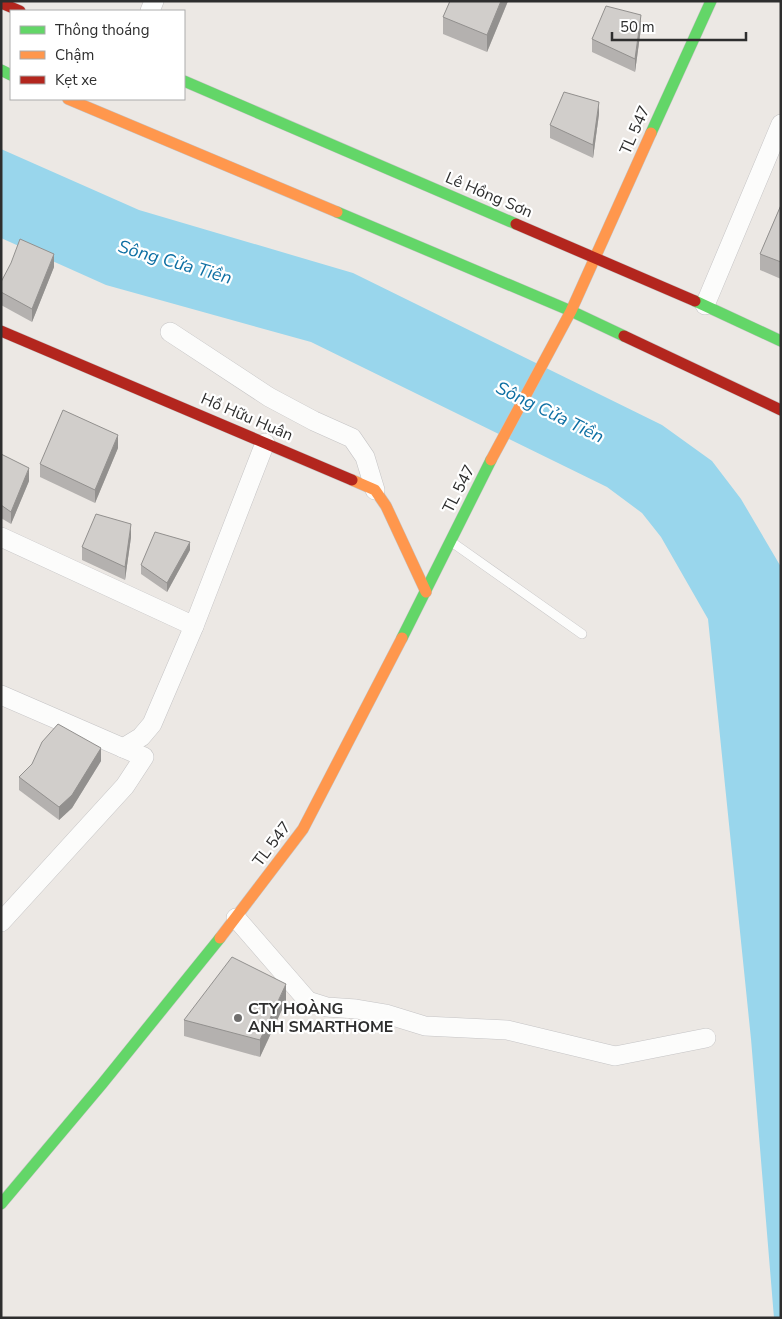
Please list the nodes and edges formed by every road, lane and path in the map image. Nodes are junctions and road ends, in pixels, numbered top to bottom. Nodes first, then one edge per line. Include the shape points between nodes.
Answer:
1 (711, 1) edge
2 (1, 3) edge
3 (18, 10) edge
4 (185, 82) edge
5 (70, 100) edge
6 (781, 124) edge
7 (594, 258) junction
8 (704, 305) junction
9 (571, 311) junction
10 (1, 330) edge
11 (170, 332) dead end
12 (781, 341) edge
13 (781, 410) edge
14 (265, 443) junction
15 (375, 490) junction
16 (1, 537) edge
17 (451, 542) junction
18 (426, 592) junction
19 (194, 626) junction
20 (582, 634) dead end
21 (1, 696) edge
22 (123, 748) junction
23 (236, 918) junction
24 (1, 922) edge
25 (706, 1038) dead end
26 (1, 1204) edge

1 - 7 street, TL 547
2 - 3 street
4 - 7 street, Lê Hồng Sơn
5 - 9 street
6 - 8 street
7 - 8 street, Lê Hồng Sơn
7 - 9 street, TL 547
8 - 12 street, Lê Hồng Sơn
9 - 13 street
9 - 17 street, TL 547
10 - 14 street, Hồ Hữu Huân
11 - 15 street via 269,397 352,438 365,457
14 - 15 street, Hồ Hữu Huân
14 - 19 street
15 - 18 street via 386,506
16 - 19 street
17 - 18 street, TL 547
17 - 20 lane
18 - 23 street, TL 547 via 303,829
19 - 22 street via 152,724 141,737
21 - 22 street
22 - 24 street via 144,757 125,786
23 - 25 street via 308,1001 327,1007 386,1014 425,1026 507,1030 615,1056
23 - 26 street, TL 547

